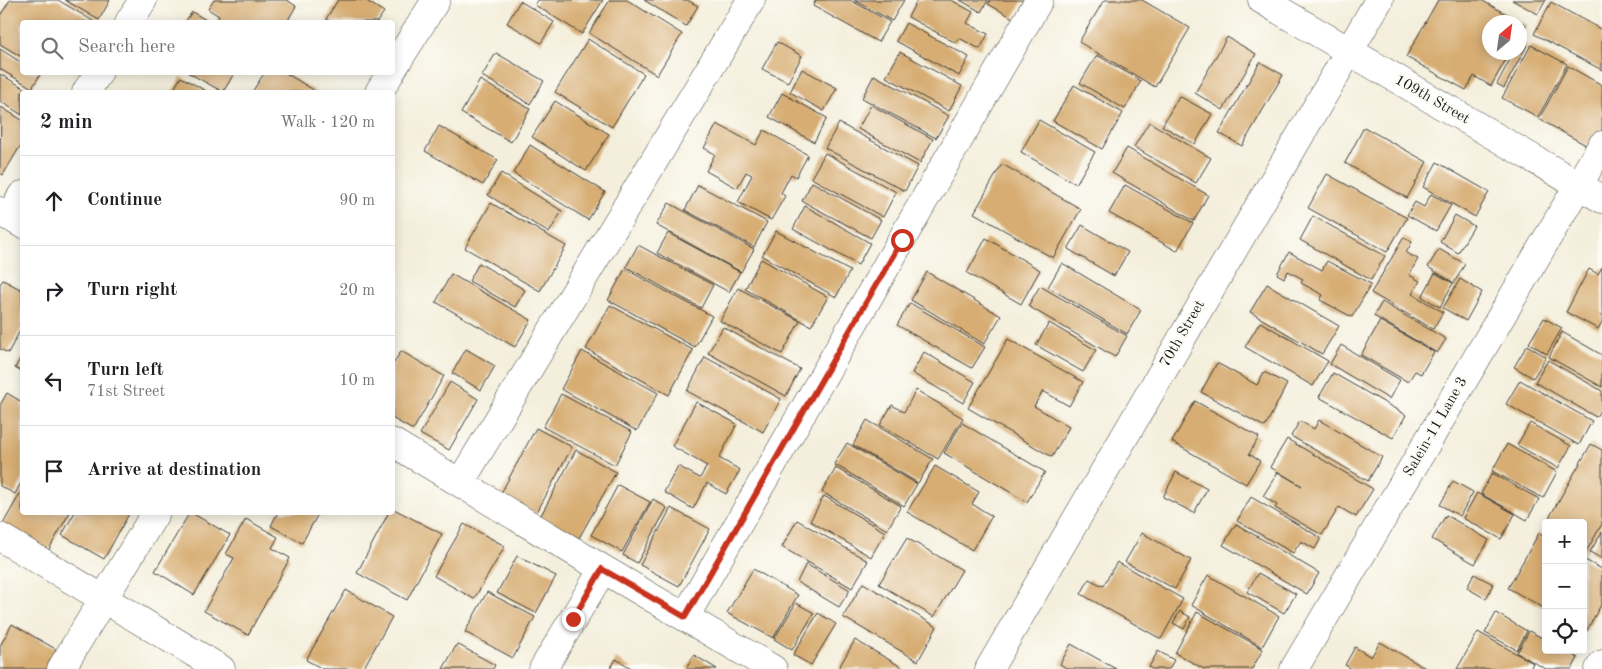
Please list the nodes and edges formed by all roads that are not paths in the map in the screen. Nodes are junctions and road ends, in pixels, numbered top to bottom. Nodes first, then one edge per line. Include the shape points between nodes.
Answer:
1 (143, 0) edge
2 (436, 0) edge
3 (751, 0) edge
4 (1040, 0) edge
5 (1262, 0) edge
6 (1379, 0) edge
7 (131, 20) edge
8 (1348, 51) junction
9 (395, 66) edge
10 (96, 75) edge
11 (390, 75) edge
12 (87, 90) edge
13 (380, 90) edge
14 (1602, 145) edge
15 (1578, 185) junction
16 (1602, 200) edge
17 (395, 444) edge
18 (460, 483) junction
19 (154, 515) edge
20 (0, 537) edge
21 (602, 569) junction
22 (103, 599) junction
23 (685, 617) junction
24 (1602, 664) edge
25 (61, 669) edge
26 (221, 669) edge
27 (543, 669) edge
28 (773, 669) edge
29 (988, 669) edge
30 (1294, 669) edge
31 (1599, 669) edge

1 - 7 street
2 - 9 street
3 - 18 street
4 - 23 street
5 - 8 street, 109th Street
6 - 8 street, 70th Street
8 - 15 street, 109th Street
8 - 29 street, 70th Street
10 - 12 street
11 - 13 street
14 - 15 street, Salein-11 Lane 3
15 - 16 street, 109th Street
15 - 30 street, Salein-11 Lane 3
17 - 18 street
18 - 21 street
19 - 22 street
20 - 22 street
21 - 23 street
21 - 27 street
22 - 25 street
22 - 26 street
23 - 28 street
24 - 31 street

